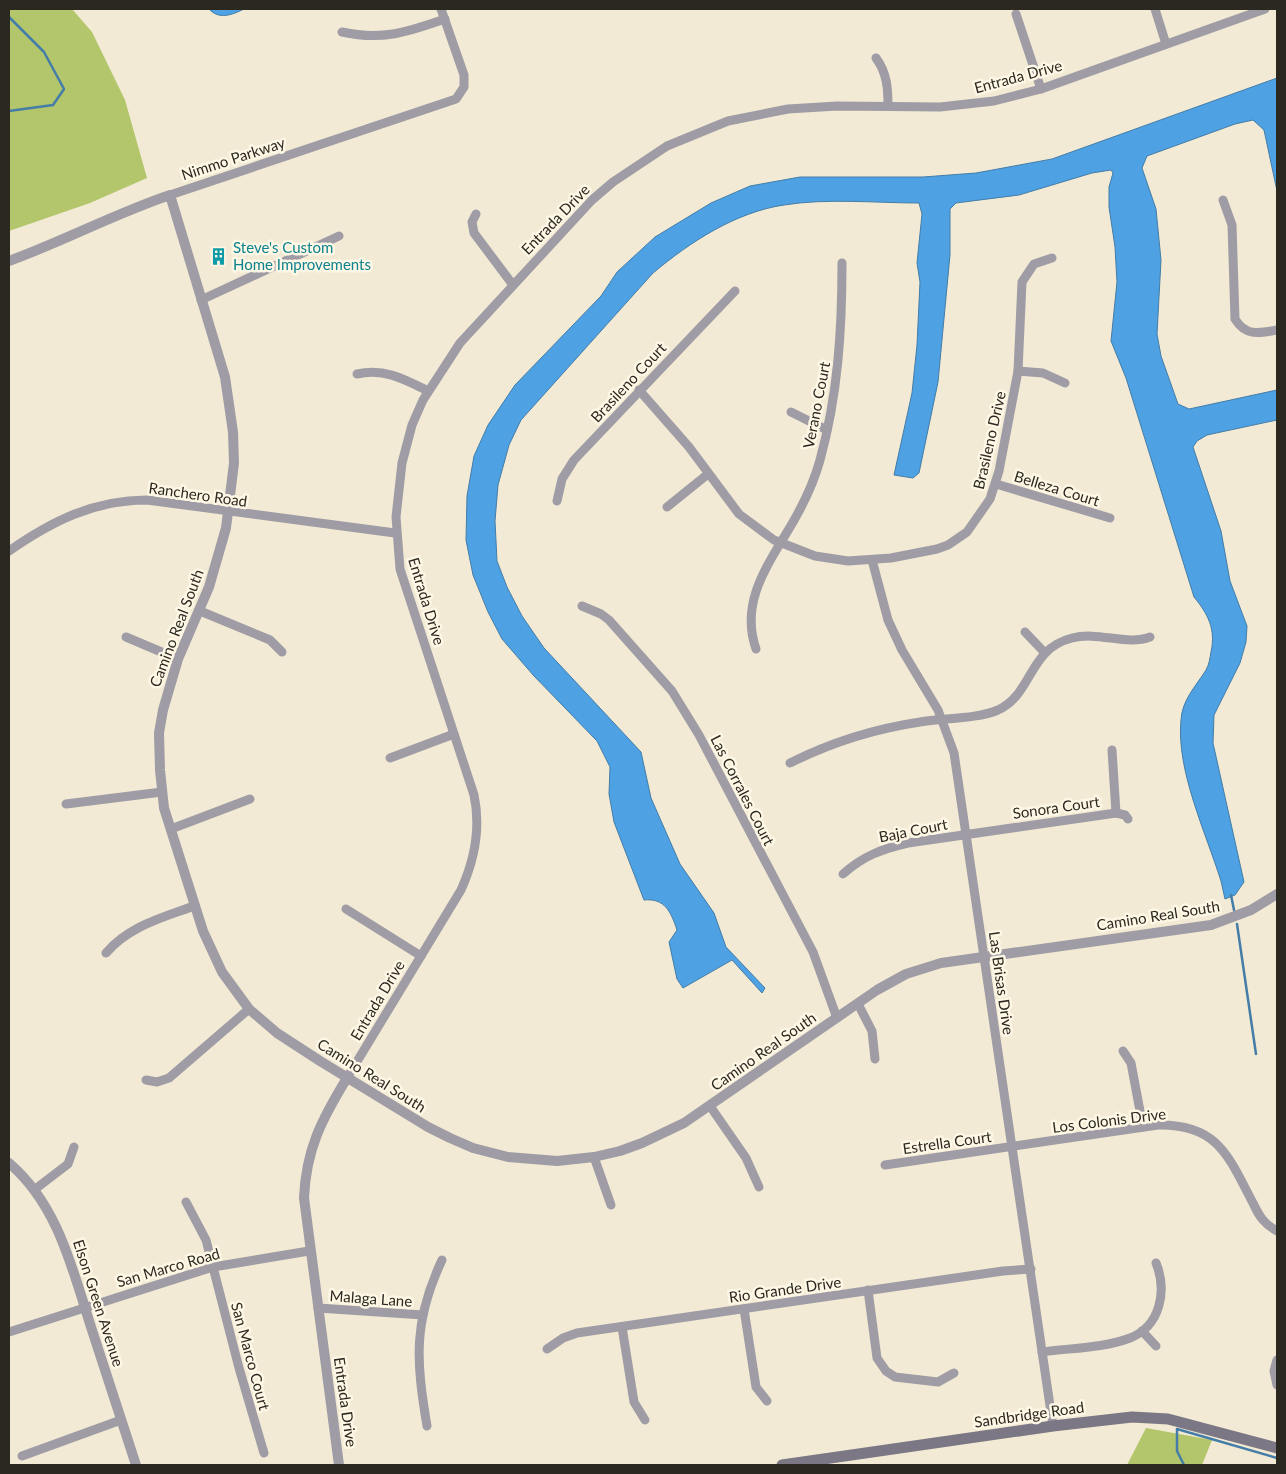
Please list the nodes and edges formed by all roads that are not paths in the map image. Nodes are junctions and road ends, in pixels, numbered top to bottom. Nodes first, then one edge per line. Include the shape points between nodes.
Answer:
1 (441, 9) edge
2 (1154, 9) edge
3 (1265, 9) edge
4 (1016, 14) dead end
5 (445, 19) junction
6 (342, 32) dead end
7 (1166, 44) junction
8 (876, 58) dead end
9 (1041, 89) junction
10 (888, 106) junction
11 (170, 195) junction
12 (1222, 200) dead end
13 (476, 214) dead end
14 (339, 236) dead end
15 (1052, 258) dead end
16 (9, 261) edge
17 (842, 264) dead end
18 (513, 285) junction
19 (735, 290) dead end
20 (201, 300) junction
21 (1277, 330) edge
22 (1018, 371) junction
23 (357, 374) dead end
24 (1065, 383) dead end
25 (639, 390) junction
26 (428, 391) junction
27 (791, 412) dead end
28 (827, 430) junction
29 (708, 474) junction
30 (996, 484) junction
31 (557, 501) dead end
32 (667, 507) dead end
33 (230, 512) junction
34 (1110, 518) dead end
35 (396, 533) junction
36 (780, 543) junction
37 (9, 551) edge
38 (872, 560) junction
39 (582, 606) dead end
40 (200, 611) junction
41 (1025, 632) dead end
42 (126, 637) dead end
43 (1150, 637) dead end
44 (756, 649) dead end
45 (282, 652) dead end
46 (1045, 653) junction
47 (178, 658) junction
48 (942, 719) junction
49 (454, 734) junction
50 (1112, 750) dead end
51 (390, 758) dead end
52 (790, 764) dead end
53 (162, 792) junction
54 (250, 798) dead end
55 (66, 804) dead end
56 (1116, 813) junction
57 (1128, 819) dead end
58 (170, 829) junction
59 (966, 834) junction
60 (843, 874) dead end
61 (1277, 894) edge
62 (194, 906) junction
63 (346, 909) dead end
64 (106, 953) dead end
65 (421, 956) junction
66 (985, 956) junction
67 (858, 1004) junction
68 (249, 1008) junction
69 (837, 1018) junction
70 (1123, 1051) dead end
71 (875, 1059) dead end
72 (347, 1078) junction
73 (146, 1080) dead end
74 (710, 1106) junction
75 (1142, 1127) junction
76 (74, 1147) dead end
77 (1012, 1147) junction
78 (594, 1157) junction
79 (9, 1163) edge
80 (885, 1165) dead end
81 (759, 1187) dead end
82 (34, 1190) junction
83 (186, 1202) dead end
84 (611, 1205) dead end
85 (1277, 1231) edge
86 (309, 1251) junction
87 (442, 1260) dead end
88 (1156, 1262) dead end
89 (213, 1267) junction
90 (1031, 1270) junction
91 (868, 1290) junction
92 (85, 1307) junction
93 (318, 1308) junction
94 (744, 1309) junction
95 (423, 1315) junction
96 (622, 1326) junction
97 (1142, 1331) junction
98 (9, 1332) edge
99 (1156, 1346) dead end
100 (547, 1349) dead end
101 (1042, 1352) junction
102 (1277, 1360) edge
103 (954, 1373) dead end
104 (1277, 1385) edge
105 (767, 1401) dead end
106 (122, 1420) junction
107 (645, 1420) dead end
108 (427, 1426) dead end
109 (1053, 1426) junction
110 (1277, 1448) edge
111 (264, 1453) dead end
112 (22, 1456) dead end
113 (136, 1465) edge
114 (339, 1465) edge
115 (782, 1465) edge

1 - 5 street
2 - 7 street
3 - 7 street, Entrada Drive
4 - 9 street
5 - 6 street via 380,37
5 - 11 street, Nimmo Parkway via 464,75 464,87 451,102
7 - 9 street, Entrada Drive
8 - 10 street via 885,73
9 - 10 street, Entrada Drive via 967,105
10 - 18 street, Entrada Drive via 775,110 728,121 684,138 647,158 592,200
11 - 16 street, Nimmo Parkway via 111,216
11 - 20 street, Camino Real South
12 - 21 street via 1232,225 1236,319 1252,333
13 - 18 street via 472,222 474,233
14 - 20 street
15 - 22 street, Brasileno Drive via 1034,264 1022,282
17 - 28 street, Verano Court via 841,346
18 - 26 street, Entrada Drive via 460,343
19 - 25 street, Brasileno Court
20 - 33 street, Camino Real South via 230,405 234,463
22 - 24 street via 1043,373
22 - 30 street, Brasileno Drive
23 - 26 street via 389,373
25 - 29 street, Brasileno Drive
25 - 31 street, Brasileno Court via 574,460 562,479
26 - 35 street, Entrada Drive via 407,442 398,490
27 - 28 street
28 - 36 street, Verano Court via 813,480
29 - 32 street
29 - 36 street, Brasileno Drive via 738,514
30 - 34 street, Belleza Court
30 - 38 street, Brasileno Drive via 975,524 958,539 937,549
33 - 35 street, Ranchero Road
33 - 37 street, Ranchero Road via 147,500 113,502 80,510
33 - 40 street, Camino Real South
35 - 49 street, Entrada Drive via 404,589
36 - 38 street, Brasileno Drive via 815,556 848,561
36 - 44 street, Verano Court via 760,579 750,611
38 - 48 street, Las Brisas Drive via 881,601 894,635
39 - 69 street, Las Corrales Court via 609,620 679,700 813,952
40 - 45 street via 270,640
40 - 47 street, Camino Real South
41 - 46 street
42 - 47 street
43 - 46 street via 1135,641 1085,636 1065,640
46 - 48 street via 1020,692 1006,706 995,711
47 - 53 street, Camino Real South via 169,684 160,732
48 - 52 street via 856,735
48 - 59 street, Las Brisas Drive via 954,753
49 - 51 street
49 - 65 street, Entrada Drive via 474,795 476,840 473,860 461,890
50 - 56 street, Sonora Court
53 - 55 street
53 - 58 street, Camino Real South
54 - 58 street
56 - 57 street
56 - 59 street, Sonora Court
58 - 62 street, Camino Real South
59 - 60 street, Baja Court via 882,848
59 - 66 street, Las Brisas Drive
61 - 66 street, Camino Real South via 1251,910 1211,925
62 - 64 street via 134,930
62 - 68 street, Camino Real South via 219,965
63 - 65 street
65 - 72 street, Entrada Drive
66 - 67 street, Camino Real South via 920,969 893,981
66 - 77 street, Las Brisas Drive
67 - 69 street, Camino Real South
67 - 71 street via 872,1031
68 - 72 street, Camino Real South via 277,1033
68 - 73 street via 169,1078 157,1082
69 - 74 street, Camino Real South
70 - 75 street via 1131,1063
72 - 78 street, Camino Real South via 428,1127 473,1148 535,1160
72 - 86 street, Entrada Drive via 324,1117 307,1166 304,1205
74 - 78 street, Camino Real South via 664,1134
74 - 81 street via 746,1158
75 - 77 street, Los Colonis Drive
75 - 85 street, Los Colonis Drive via 1190,1127 1216,1142 1232,1160 1261,1219
76 - 82 street via 68,1164
77 - 80 street, Estrella Court
77 - 90 street, Las Brisas Drive
78 - 84 street
79 - 82 street, Elson Green Avenue
82 - 92 street, Elson Green Avenue via 59,1232
83 - 89 street, San Marco Court via 206,1240
86 - 89 street, San Marco Road
86 - 93 street, Entrada Drive
87 - 95 street
88 - 97 street via 1162,1294 1156,1314
89 - 92 street, San Marco Road
89 - 111 street, San Marco Court
90 - 91 street, Rio Grande Drive
90 - 101 street, Las Brisas Drive
91 - 94 street, Rio Grande Drive
91 - 103 street via 877,1358 886,1371 895,1377 938,1382
92 - 98 street, San Marco Road
92 - 106 street, Elson Green Avenue
93 - 95 street, Malaga Lane
93 - 114 street, Entrada Drive
94 - 96 street, Rio Grande Drive
94 - 105 street via 756,1387
95 - 108 street via 418,1374
96 - 100 street, Rio Grande Drive via 573,1334
96 - 107 street via 634,1402
97 - 99 street
97 - 101 street via 1128,1339
101 - 109 street, Las Brisas Drive
102 - 104 street via 1274,1371
106 - 112 street
106 - 113 street, Elson Green Avenue
109 - 110 main road, Sandbridge Road via 1150,1417
109 - 115 main road, Sandbridge Road

